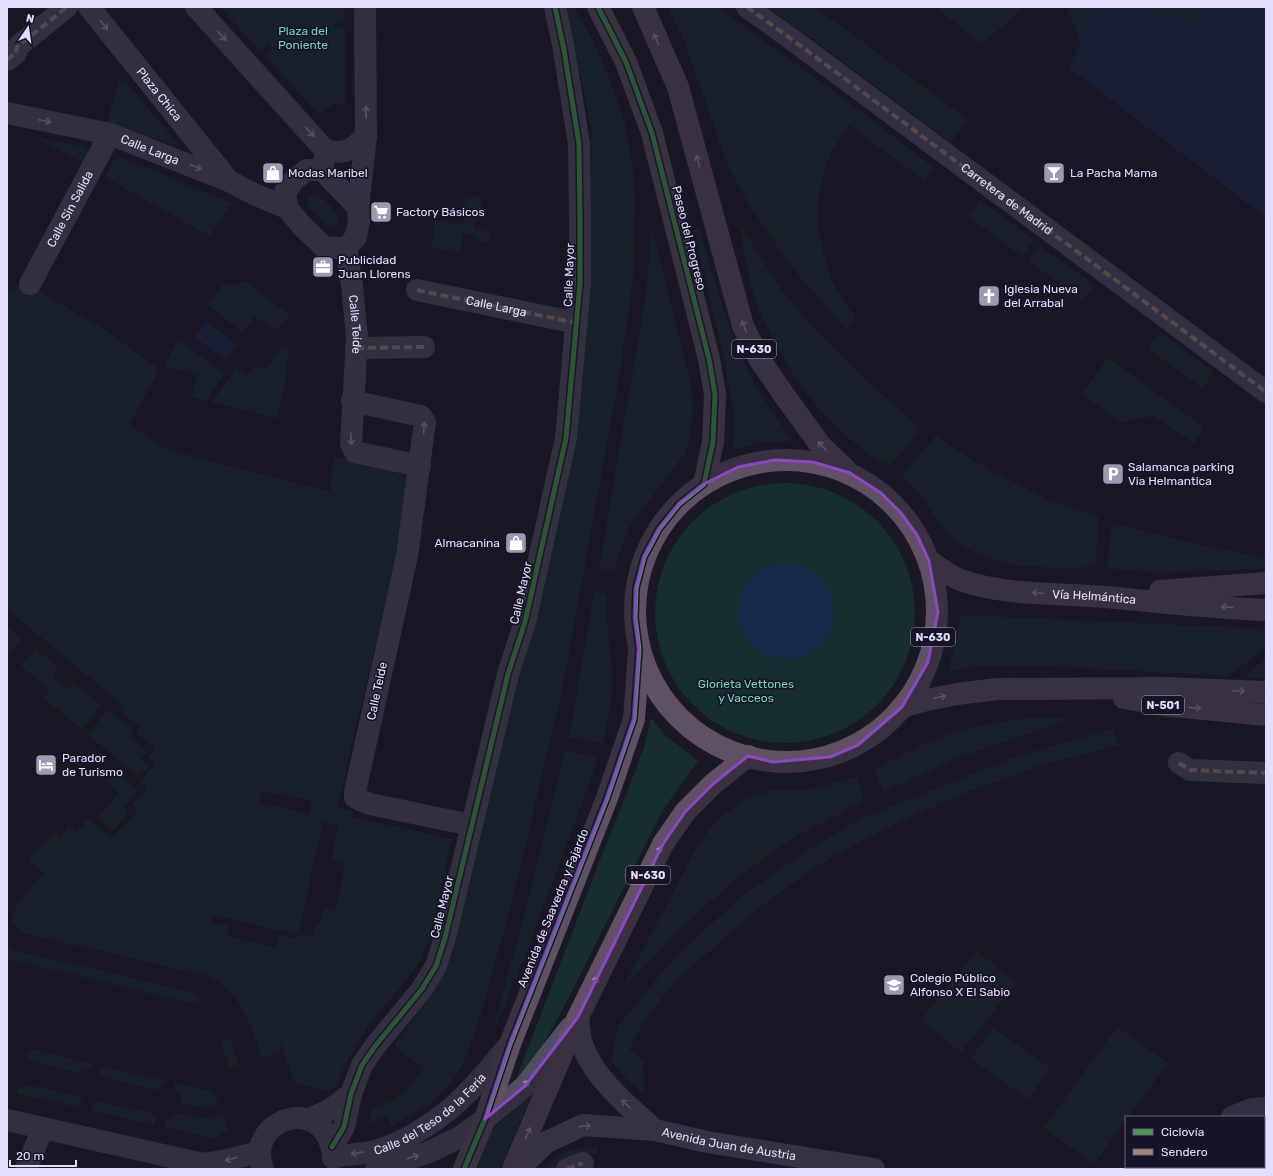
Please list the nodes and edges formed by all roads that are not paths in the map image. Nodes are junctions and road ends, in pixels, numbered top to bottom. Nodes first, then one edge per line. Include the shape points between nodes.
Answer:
1 (67, 7) edge
2 (90, 7) edge
3 (196, 7) edge
4 (366, 7) edge
5 (555, 7) edge
6 (598, 7) edge
7 (643, 7) edge
8 (747, 7) edge
9 (12, 55) edge
10 (7, 113) edge
11 (110, 134) junction
12 (366, 136) junction
13 (324, 160) junction
14 (229, 181) junction
15 (358, 207) junction
16 (287, 208) junction
17 (346, 248) junction
18 (30, 284) dead end
19 (416, 290) dead end
20 (577, 323) junction
21 (424, 347) dead end
22 (356, 348) junction
23 (1266, 392) edge
24 (352, 400) junction
25 (420, 466) junction
26 (850, 473) junction
27 (704, 484) junction
28 (929, 561) junction
29 (1266, 583) edge
30 (1091, 596) junction
31 (1266, 610) edge
32 (639, 649) junction
33 (1060, 688) junction
34 (1266, 692) edge
35 (902, 707) junction
36 (1266, 715) edge
37 (748, 756) junction
38 (1178, 763) dead end
39 (1266, 773) edge
40 (471, 825) junction
41 (578, 1017) junction
42 (510, 1044) junction
43 (351, 1094) junction
44 (1259, 1109) edge
45 (1235, 1116) edge
46 (485, 1119) junction
47 (7, 1120) edge
48 (308, 1120) junction
49 (43, 1128) junction
50 (655, 1130) junction
51 (331, 1157) edge
52 (261, 1160) edge
53 (194, 1165) edge
54 (26, 1169) edge
55 (376, 1169) edge
56 (464, 1169) edge
57 (513, 1169) edge
58 (518, 1169) edge
59 (874, 1169) edge

1 - 9 street via 17,47
2 -> 14 street, Plaza Chica
3 -> 13 street
12 -> 4 street
5 - 20 street, Calle Mayor via 579,144 580,283
6 - 27 highway, Paseo del Progreso via 626,62 652,133 709,359 715,394 713,442
26 -> 7 highway, N-630 via 821,446 760,360 743,326 678,87
8 - 23 street, Carretera de Madrid
10 -> 11 street, Calle Larga
11 -> 14 street, Calle Larga
11 - 18 street, Calle Sin Salida
12 - 13 street via 354,148 337,152
12 - 15 street
13 - 15 street via 340,188
13 - 16 street via 295,179 285,192
14 - 16 street, Calle Larga
15 - 17 street via 356,237
16 - 17 street via 324,247
17 - 22 street, Calle Teide via 353,289
19 - 20 street, Calle Larga
20 - 40 street, Calle Mayor via 566,443 525,622 508,674
21 - 22 street
22 - 24 street, Calle Teide
24 -> 25 street, Calle Teide via 351,444 355,452
25 -> 24 street, Calle Teide via 425,422 421,416
25 - 40 street, Calle Teide via 406,556 355,797 370,804
26 - 27 highway, N-630 via 813,462 775,460 738,467
26 - 28 highway, N-630 via 881,493 901,513 917,536
27 - 32 highway, N-630 via 679,504 659,529 644,557 636,588 635,618
30 -> 28 highway, Vía Helmántica via 996,589 962,580
28 - 35 highway, N-630 via 938,612 928,662
29 - 30 highway
31 -> 30 highway, Vía Helmántica
32 - 37 highway, N-630 via 655,686 679,717 711,741
32 - 42 highway, Avenida de Saavedra y Fajardo / N-630 via 634,719 607,798
33 -> 34 highway, N-501 via 1165,688
35 -> 33 highway, N-501 via 957,694
33 -> 36 highway, N-501 via 1163,705
35 - 37 highway, N-630 via 858,745 830,757 773,762
41 -> 37 highway, N-630 via 663,844 685,812 713,784
38 - 39 street via 1190,770
40 - 43 street, Calle Mayor via 436,966 422,989 362,1066
46 -> 41 street, Calle del Teso de la Feria via 525,1086
50 -> 41 main road, Avenida Juan de Austria via 623,1102 593,1067 582,1046
57 -> 41 highway, N-630
42 - 46 highway, Avenida de Saavedra y Fajardo / N-630
42 -> 51 street, Calle del Teso de la Feria via 451,1108 424,1127 380,1150
43 - 48 street via 331,1109
43 - 51 street, Calle Mayor via 344,1126
44 - 45 street
55 -> 46 street, Calle del Teso de la Feria via 427,1153 460,1137
46 - 56 highway, Avenida de Saavedra y Fajardo / N-630
47 - 49 street
48 - 51 street via 319,1126 327,1135
48 - 52 street via 294,1118 275,1124 266,1134
49 - 53 street
49 - 54 street
58 -> 50 main road, Avenida Juan de Austria via 547,1142 583,1125
50 - 59 main road, Avenida Juan de Austria via 707,1142
52 -> 53 street

